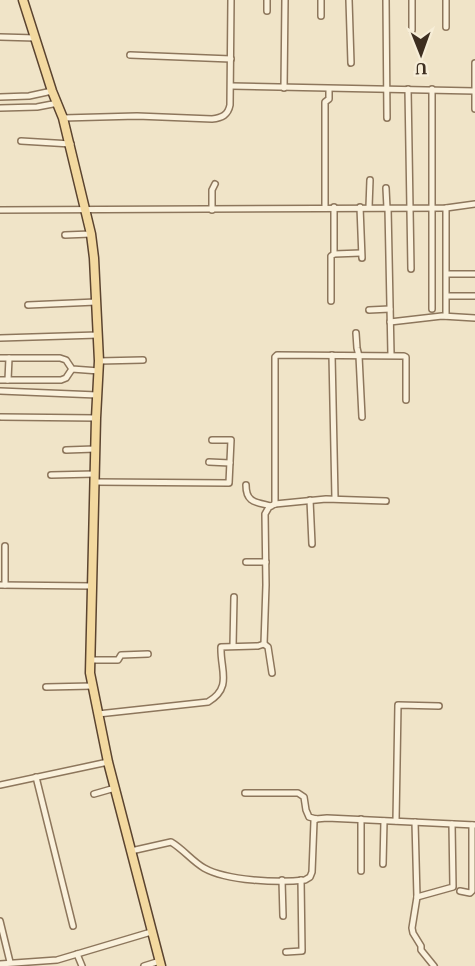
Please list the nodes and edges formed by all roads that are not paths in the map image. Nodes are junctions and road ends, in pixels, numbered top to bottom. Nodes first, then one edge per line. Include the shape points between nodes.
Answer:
1 (23, 0) edge
2 (231, 0) edge
3 (267, 0) edge
4 (285, 0) edge
5 (321, 0) edge
6 (349, 0) edge
7 (386, 0) edge
8 (412, 0) edge
9 (446, 0) edge
10 (267, 11) dead end
11 (321, 16) dead end
12 (446, 27) dead end
13 (412, 30) dead end
14 (0, 37) edge
15 (36, 38) junction
16 (130, 55) dead end
17 (231, 59) junction
18 (351, 63) dead end
19 (475, 63) edge
20 (231, 86) junction
21 (284, 88) junction
22 (329, 89) junction
23 (408, 89) junction
24 (432, 89) junction
25 (387, 90) junction
26 (52, 91) junction
27 (475, 91) edge
28 (0, 97) edge
29 (58, 103) junction
30 (0, 108) edge
31 (475, 109) edge
32 (63, 117) junction
33 (387, 118) dead end
34 (21, 141) dead end
35 (71, 144) junction
36 (370, 180) dead end
37 (214, 184) dead end
38 (386, 188) dead end
39 (475, 204) edge
40 (325, 207) junction
41 (334, 207) junction
42 (360, 207) junction
43 (369, 207) junction
44 (410, 207) junction
45 (433, 207) junction
46 (86, 208) junction
47 (388, 208) junction
48 (446, 208) junction
49 (0, 210) edge
50 (212, 210) junction
51 (91, 234) junction
52 (64, 236) dead end
53 (334, 254) junction
54 (411, 269) dead end
55 (447, 274) junction
56 (475, 274) edge
57 (447, 296) junction
58 (475, 297) edge
59 (331, 301) dead end
60 (96, 302) junction
61 (28, 305) dead end
62 (390, 309) junction
63 (432, 309) dead end
64 (369, 310) dead end
65 (446, 316) junction
66 (475, 318) edge
67 (390, 322) junction
68 (356, 333) dead end
69 (98, 335) junction
70 (0, 338) edge
71 (391, 354) junction
72 (332, 355) junction
73 (359, 356) junction
74 (0, 358) edge
75 (9, 358) junction
76 (143, 360) dead end
77 (99, 361) junction
78 (72, 369) junction
79 (99, 370) junction
80 (0, 380) edge
81 (8, 380) junction
82 (0, 391) edge
83 (97, 395) junction
84 (406, 400) dead end
85 (1, 417) edge
86 (362, 417) dead end
87 (96, 418) junction
88 (212, 440) dead end
89 (95, 449) junction
90 (66, 450) dead end
91 (209, 462) dead end
92 (230, 463) junction
93 (51, 475) dead end
94 (95, 478) junction
95 (246, 485) dead end
96 (335, 498) junction
97 (310, 500) junction
98 (386, 501) dead end
99 (273, 505) junction
100 (312, 544) dead end
101 (5, 546) dead end
102 (246, 562) dead end
103 (266, 562) junction
104 (2, 585) edge
105 (92, 586) junction
106 (234, 597) dead end
107 (264, 644) junction
108 (232, 646) junction
109 (148, 654) dead end
110 (90, 660) junction
111 (272, 673) dead end
112 (93, 686) junction
113 (46, 687) dead end
114 (439, 706) dead end
115 (98, 714) junction
116 (108, 762) junction
117 (36, 777) junction
118 (0, 785) edge
119 (115, 788) junction
120 (245, 793) dead end
121 (94, 794) dead end
122 (316, 819) junction
123 (362, 819) junction
124 (384, 821) junction
125 (396, 821) junction
126 (415, 822) junction
127 (452, 824) junction
128 (473, 825) edge
129 (131, 851) junction
130 (383, 864) dead end
131 (361, 871) dead end
132 (282, 880) junction
133 (301, 880) junction
134 (459, 891) dead end
135 (417, 897) junction
136 (283, 916) dead end
137 (0, 921) edge
138 (74, 926) dead end
139 (152, 932) junction
140 (286, 952) dead end
141 (77, 954) junction
142 (10, 962) junction
143 (0, 964) edge
144 (160, 964) edge
145 (82, 966) edge
146 (144, 966) edge
147 (434, 966) edge

1 - 15 main road
2 - 17 street
3 - 10 street
4 - 21 street
5 - 11 street
6 - 18 street
7 - 25 street
8 - 13 street
9 - 12 street
14 - 15 street
15 - 26 main road
16 - 17 street
17 - 20 street
19 - 27 street
20 - 21 street
20 - 32 street via 229,110 212,119
21 - 22 street
22 - 25 street
22 - 40 street via 325,102
23 - 24 street
23 - 25 street
23 - 44 street
24 - 27 street
24 - 45 street
25 - 33 street
26 - 28 street
26 - 29 main road
27 - 31 street
29 - 30 street
29 - 32 main road
32 - 35 main road
34 - 35 street
35 - 46 main road
36 - 43 street
37 - 50 street
38 - 47 street
39 - 48 street
40 - 41 street
40 - 50 street
41 - 42 street
41 - 53 street
42 - 43 street
42 - 53 street via 362,256
43 - 47 street
44 - 45 street
44 - 47 street
44 - 54 street
45 - 48 street
45 - 63 street
46 - 49 street
46 - 50 street
46 - 51 main road
47 - 62 street
48 - 55 street
51 - 52 street
51 - 60 main road
53 - 59 street
55 - 56 street
55 - 57 street
57 - 58 street
57 - 65 street
60 - 61 street
60 - 69 main road
62 - 64 street
62 - 67 street
65 - 66 street
65 - 67 street
67 - 71 street
68 - 73 street
69 - 70 street
69 - 77 main road
71 - 73 street
71 - 84 street via 406,357
72 - 73 street
72 - 96 street
72 - 99 street via 277,355 273,359
73 - 86 street
74 - 75 street
75 - 78 street via 60,358
75 - 81 street
76 - 77 street
77 - 79 main road
78 - 79 street
78 - 81 street via 61,380
79 - 83 main road
80 - 81 street
82 - 83 street
83 - 87 main road
85 - 87 street
87 - 89 main road
88 - 92 street via 231,440
89 - 90 street
89 - 94 main road
91 - 92 street
92 - 94 street via 229,483
93 - 94 street
94 - 105 main road
95 - 99 street via 249,499
96 - 97 street
96 - 98 street
97 - 99 street
97 - 100 street
99 - 103 street via 265,514
101 - 104 street
102 - 103 street
103 - 107 street
104 - 105 street
105 - 110 main road
106 - 108 street
107 - 108 street
107 - 111 street via 268,646
108 - 115 street via 221,647 223,685 208,702
109 - 110 street
110 - 112 main road
112 - 113 street
112 - 115 main road
114 - 125 street via 398,705
115 - 116 main road
116 - 117 street
116 - 119 main road
117 - 118 street
117 - 138 street
119 - 121 street
119 - 129 main road
120 - 122 street via 298,793 304,797 309,817
122 - 123 street
122 - 133 street via 312,872
123 - 124 street
123 - 131 street
124 - 125 street
124 - 130 street
125 - 126 street
126 - 127 street
126 - 135 street
127 - 128 street
127 - 135 street via 453,887
128 - 134 street via 472,891
129 - 132 street via 171,842 205,868 221,874 249,880
129 - 139 main road
132 - 133 street
132 - 136 street
133 - 140 street via 302,951
135 - 147 street via 412,928 421,950
137 - 142 street
139 - 141 street
139 - 144 main road
141 - 142 street via 57,960
141 - 145 street
142 - 143 street
144 - 146 street

